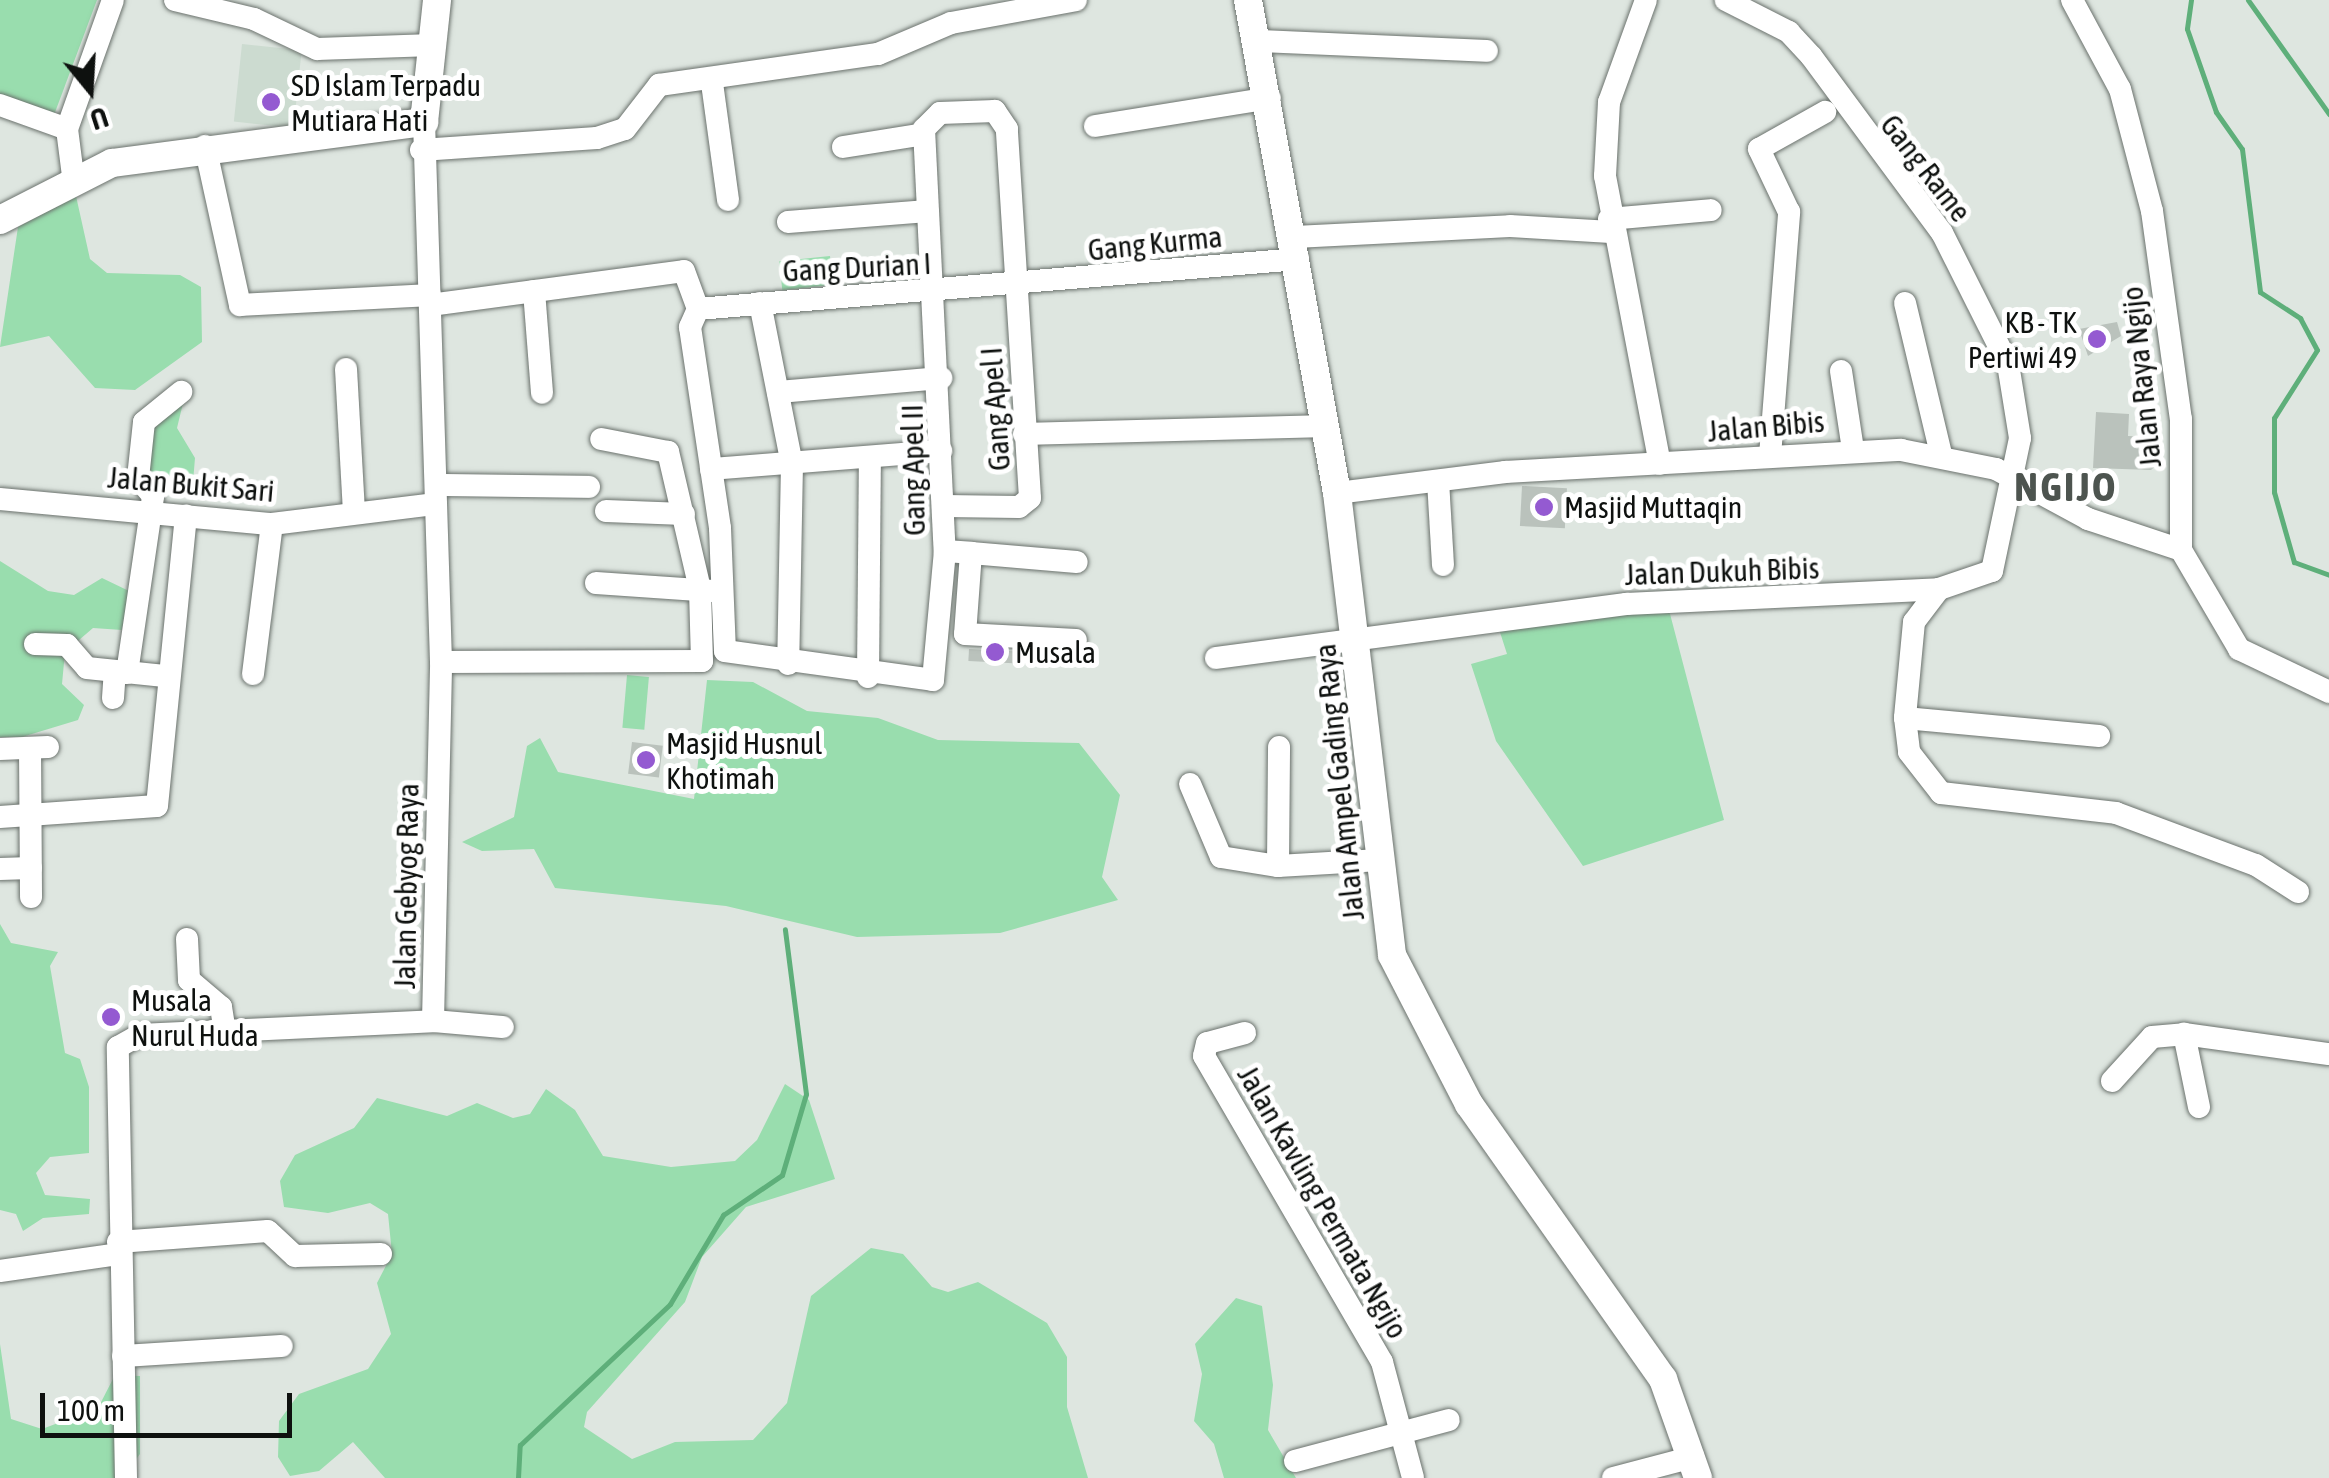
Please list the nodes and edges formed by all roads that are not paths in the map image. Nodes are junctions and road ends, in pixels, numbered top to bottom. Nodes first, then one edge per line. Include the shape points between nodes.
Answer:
1 (113, 0) edge
2 (175, 0) edge
3 (437, 0) edge
4 (1076, 0) edge
5 (1248, 0) edge
6 (1646, 0) edge
7 (1726, 0) edge
8 (2072, 0) edge
9 (1260, 41) junction
10 (433, 45) junction
11 (1487, 52) dead end
12 (712, 83) junction
13 (1270, 98) junction
14 (0, 105) edge
15 (1825, 112) dead end
16 (1095, 126) dead end
17 (67, 129) junction
18 (924, 134) junction
19 (422, 136) junction
20 (205, 146) junction
21 (843, 146) dead end
22 (73, 176) junction
23 (728, 200) dead end
24 (1711, 210) dead end
25 (928, 211) junction
26 (0, 220) edge
27 (788, 222) dead end
28 (1610, 225) junction
29 (1296, 248) junction
30 (1018, 287) junction
31 (534, 292) junction
32 (937, 294) junction
33 (430, 300) junction
34 (760, 302) junction
35 (1905, 304) dead end
36 (698, 309) junction
37 (346, 369) dead end
38 (1841, 371) dead end
39 (942, 378) junction
40 (181, 392) dead end
41 (778, 392) junction
42 (542, 393) dead end
43 (1326, 426) junction
44 (1024, 434) junction
45 (601, 439) dead end
46 (1853, 449) junction
47 (942, 451) junction
48 (1941, 454) junction
49 (1770, 456) junction
50 (870, 459) junction
51 (792, 464) junction
52 (1660, 464) junction
53 (711, 469) junction
54 (2012, 478) junction
55 (1438, 480) junction
56 (589, 487) dead end
57 (1336, 493) junction
58 (436, 494) junction
59 (0, 499) edge
60 (152, 503) junction
61 (944, 506) junction
62 (354, 511) junction
63 (606, 511) dead end
64 (684, 514) junction
65 (197, 516) junction
66 (272, 524) junction
67 (2181, 550) junction
68 (944, 551) junction
69 (971, 553) junction
70 (1077, 562) dead end
71 (1443, 565) dead end
72 (596, 583) dead end
73 (710, 590) junction
74 (1939, 590) junction
75 (1356, 636) junction
76 (1076, 640) dead end
77 (35, 644) dead end
78 (1216, 658) dead end
79 (441, 662) junction
80 (788, 664) junction
81 (121, 672) junction
82 (253, 674) dead end
83 (165, 676) junction
84 (868, 677) junction
85 (2329, 692) edge
86 (113, 698) dead end
87 (1904, 718) junction
88 (2099, 736) dead end
89 (1280, 747) dead end
90 (0, 749) edge
91 (1190, 784) dead end
92 (0, 817) edge
93 (28, 817) junction
94 (1380, 860) junction
95 (1278, 866) junction
96 (30, 868) junction
97 (0, 869) edge
98 (2298, 892) dead end
99 (31, 897) dead end
100 (187, 939) dead end
101 (434, 1021) junction
102 (502, 1027) dead end
103 (224, 1032) junction
104 (1245, 1034) dead end
105 (2184, 1034) junction
106 (2329, 1054) edge
107 (2112, 1081) dead end
108 (2200, 1107) dead end
109 (118, 1248) junction
110 (381, 1254) dead end
111 (0, 1271) edge
112 (282, 1346) dead end
113 (123, 1356) junction
114 (1449, 1420) dead end
115 (1400, 1434) junction
116 (1295, 1460) dead end
117 (1696, 1468) edge
118 (126, 1478) edge
119 (1413, 1478) edge
120 (1612, 1478) edge

1 - 17 street
2 - 10 street via 254,19 317,48
3 - 10 main road
4 - 12 street via 951,23 878,54
5 - 9 main road, Jalan Ampel Gading Raya
6 - 28 street via 1609,102
7 - 54 street, Gang Rame via 1790,32 1942,233 2008,364 2020,438
8 - 67 street, Jalan Raya Ngijo via 2120,88 2152,210 2180,419
9 - 11 street
9 - 13 main road, Jalan Ampel Gading Raya
10 - 19 main road
12 - 19 street via 653,88 625,129 598,138
12 - 23 street
13 - 16 street
13 - 29 main road, Jalan Ampel Gading Raya
14 - 17 street
15 - 49 street via 1758,149 1790,212
17 - 22 street
18 - 21 street
18 - 25 street, Gang Apel II
18 - 30 street, Gang Apel I via 940,113 995,111 1007,129
19 - 20 main road
19 - 33 street, Jalan Gebyog Raya
20 - 22 main road
20 - 33 street via 240,304
22 - 26 main road
24 - 28 street
25 - 27 street
25 - 32 street, Gang Apel II
28 - 29 street via 1510,226
28 - 52 street
29 - 30 street, Gang Kurma
29 - 43 main road, Jalan Ampel Gading Raya
30 - 32 street, Gang Durian I
30 - 44 street, Gang Apel I
31 - 33 street
31 - 36 street via 684,271
31 - 42 street
32 - 34 street, Gang Durian I
32 - 39 street, Gang Apel II
33 - 58 street, Jalan Gebyog Raya
34 - 36 street, Gang Durian I
34 - 41 street
35 - 48 street
36 - 53 street via 690,326
37 - 62 street
38 - 46 street
39 - 41 street
39 - 47 street, Gang Apel II
40 - 60 street via 144,422 138,478
41 - 51 street
43 - 44 street
43 - 57 main road, Jalan Ampel Gading Raya
44 - 61 street, Gang Apel I via 1024,506
45 - 64 street via 659,444
46 - 48 street, Jalan Bibis
46 - 49 street, Jalan Bibis
47 - 50 street
47 - 61 street, Gang Apel II
48 - 54 street, Jalan Bibis
49 - 52 street, Jalan Bibis
50 - 51 street
50 - 84 street
51 - 53 street
51 - 80 street
52 - 55 street, Jalan Bibis
53 - 73 street
54 - 67 street, Jalan Bibis via 2088,519
54 - 74 street, Jalan Dukuh Bibis via 1992,571
55 - 57 street, Jalan Bibis
55 - 71 street
56 - 58 street, Jalan Bukit Sari
57 - 75 main road, Jalan Ampel Gading Raya
58 - 62 street, Jalan Bukit Sari
58 - 79 street, Jalan Gebyog Raya
59 - 60 street, Jalan Bukit Sari
60 - 65 street, Jalan Bukit Sari via 205,502
60 - 81 street
61 - 68 street, Gang Apel II
62 - 66 street, Jalan Bukit Sari
63 - 64 street
64 - 73 street
65 - 66 street, Jalan Bukit Sari
65 - 83 street
66 - 82 street
67 - 85 street via 2239,648
68 - 69 street, Gang Apel II
68 - 84 street via 940,670 926,682
69 - 70 street
69 - 76 street, Gang Apel II via 962,620 971,636
72 - 73 street
73 - 79 street via 704,652 690,666
73 - 80 street via 730,654
74 - 75 street, Jalan Dukuh Bibis via 1626,604
74 - 87 street via 1914,622
75 - 78 street, Jalan Dukuh Bibis
75 - 94 main road, Jalan Ampel Gading Raya
77 - 81 street via 67,645 87,668
79 - 101 street, Jalan Gebyog Raya
80 - 84 street
81 - 83 street
81 - 86 street
83 - 93 street via 154,809
87 - 88 street
87 - 98 street via 1909,752 1941,793 2116,814 2238,858
89 - 95 street
90 - 93 street via 39,748
91 - 95 street via 1216,853
92 - 93 street
93 - 96 street
94 - 95 street
94 - 117 main road, Jalan Ampel Gading Raya via 1392,955 1420,1021 1478,1118 1639,1338
96 - 97 street
96 - 99 street
100 - 103 street via 189,980 221,1008
101 - 102 street
101 - 103 street, Jalan Gebyog Raya
103 - 109 street, Jalan Gebyog Raya via 140,1035 118,1048
104 - 115 street, Jalan Kavling Permata Ngijo via 1207,1042 1204,1056 1268,1180 1366,1332
105 - 106 street
105 - 107 street via 2152,1037
105 - 108 street
109 - 110 street via 268,1231 295,1256
109 - 111 street
109 - 113 street, Jalan Gebyog Raya
112 - 113 street
113 - 118 street, Jalan Gebyog Raya
114 - 115 street
115 - 116 street
115 - 119 street, Jalan Kavling Permata Ngijo
117 - 120 street

